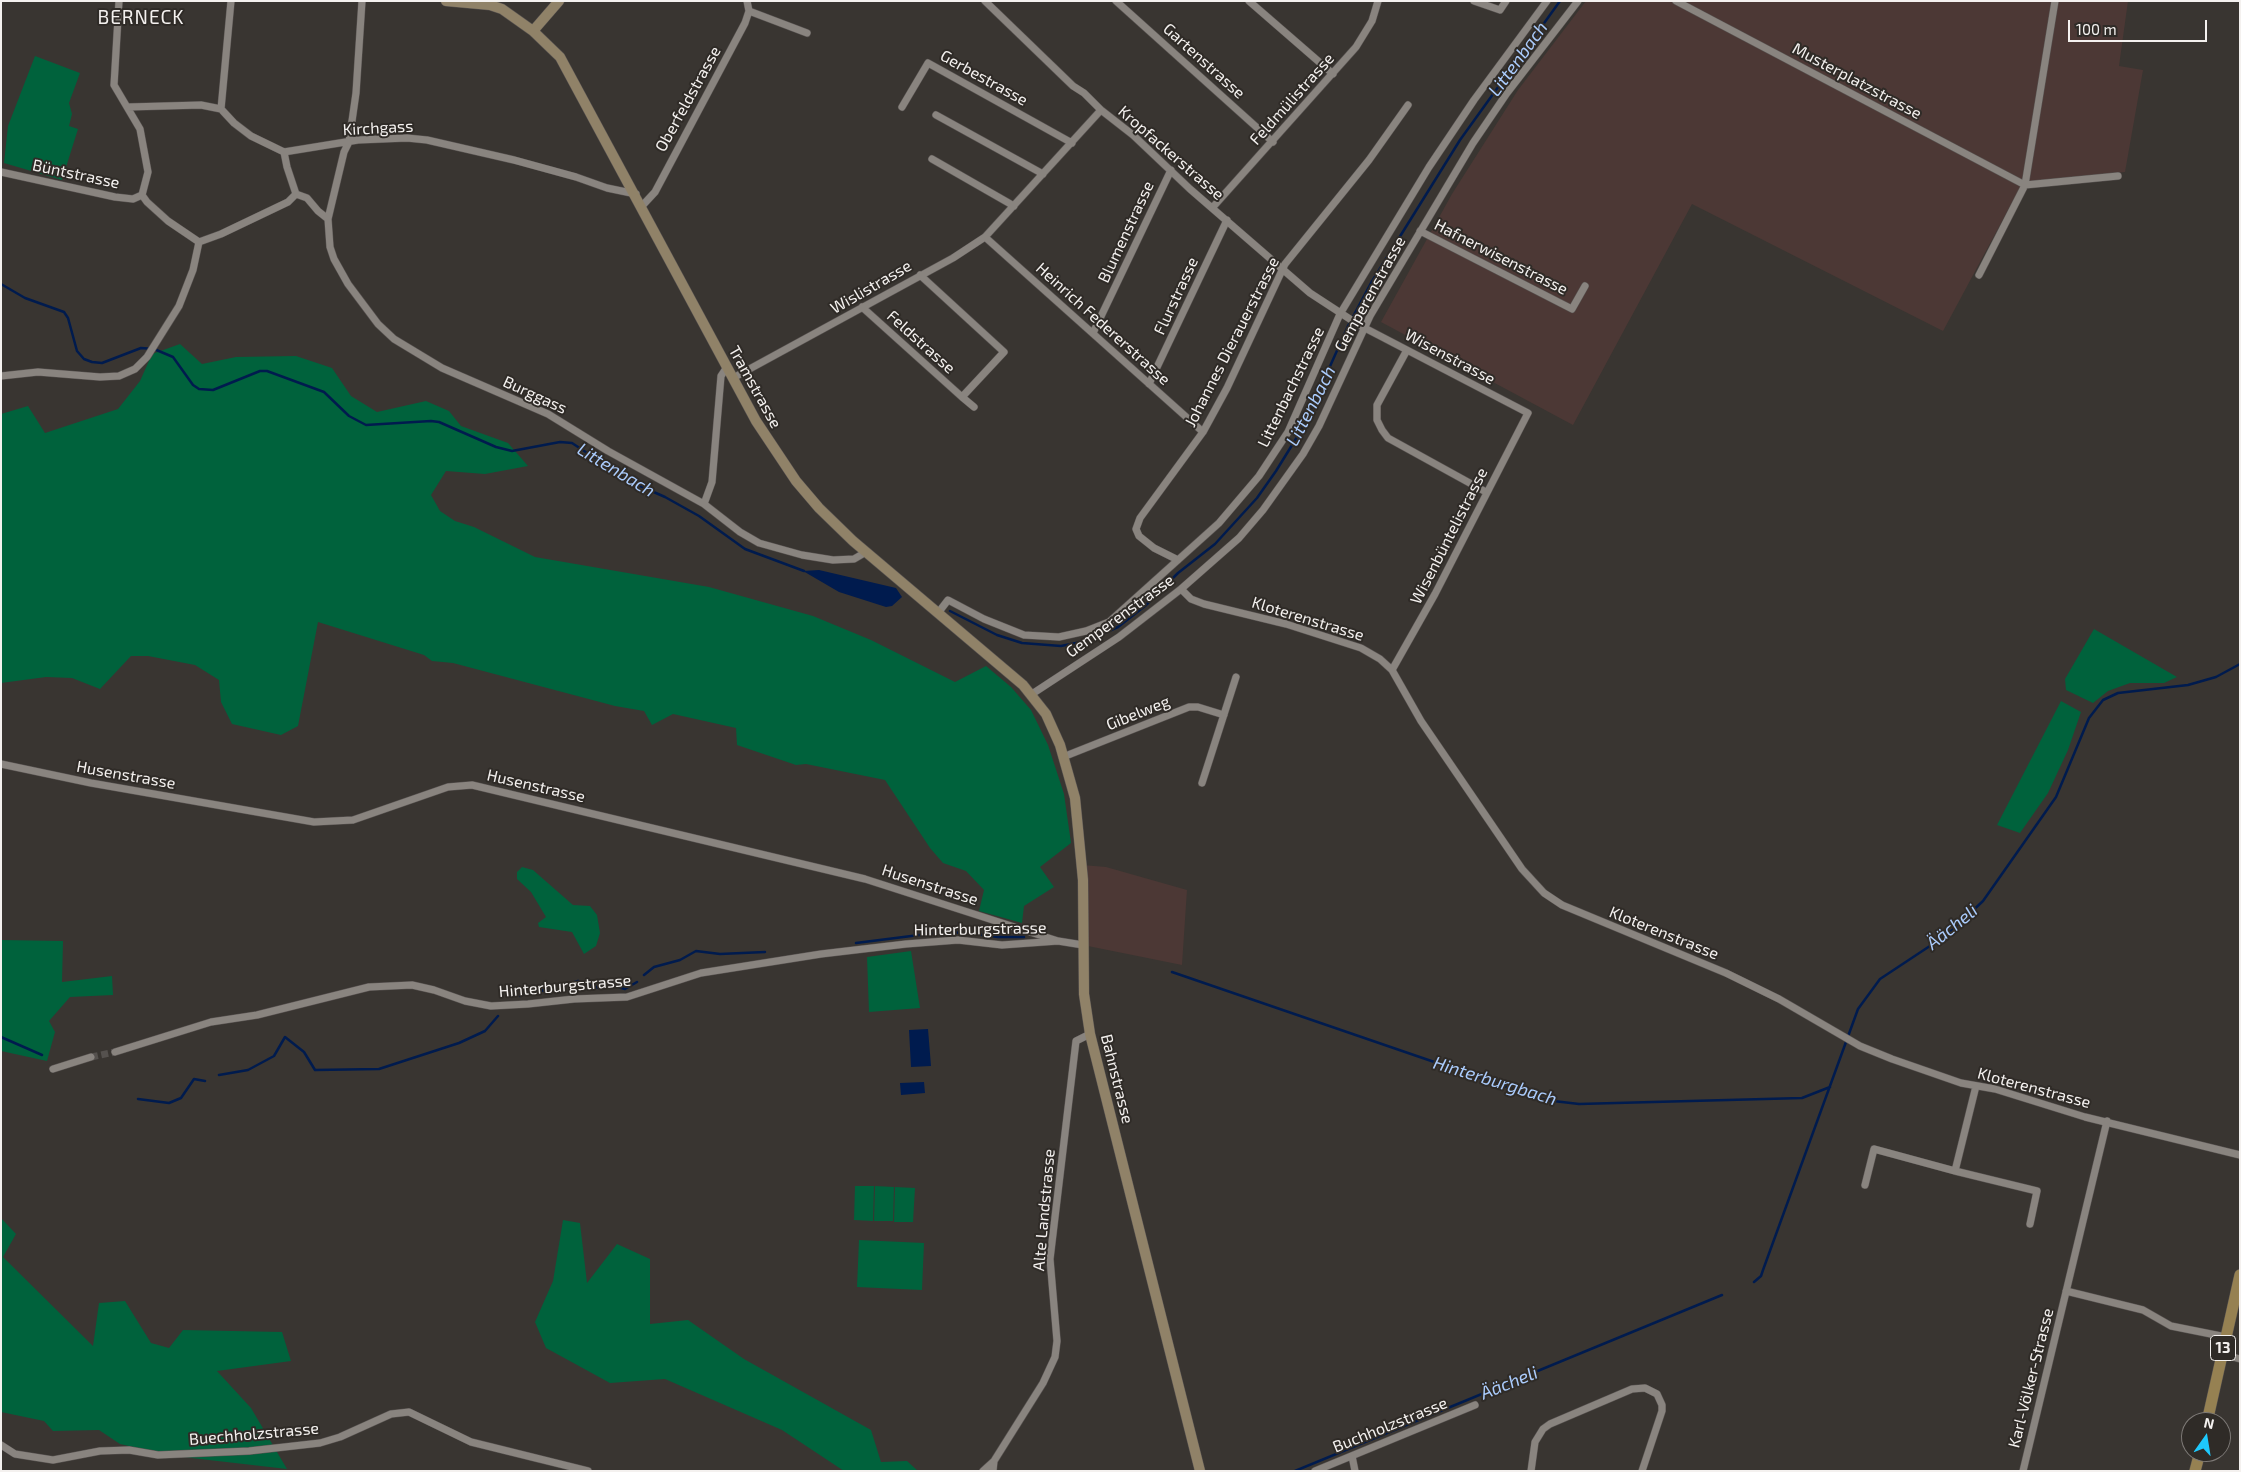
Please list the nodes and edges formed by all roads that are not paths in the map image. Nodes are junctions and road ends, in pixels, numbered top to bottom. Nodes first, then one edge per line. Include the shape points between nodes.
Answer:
1 (119, 1) edge
2 (230, 1) edge
3 (362, 1) edge
4 (446, 1) edge
5 (559, 1) edge
6 (747, 1) edge
7 (985, 1) edge
8 (1116, 1) edge
9 (1249, 1) edge
10 (1378, 1) edge
11 (1474, 1) edge
12 (1506, 1) edge
13 (1547, 1) edge
14 (1578, 1) edge
15 (1676, 1) edge
16 (2055, 1) edge
17 (478, 2) edge
18 (748, 11) junction
19 (533, 31) junction
20 (808, 33) dead end
21 (1333, 74) junction
22 (1408, 105) dead end
23 (128, 107) junction
24 (902, 107) dead end
25 (221, 109) junction
26 (1101, 110) junction
27 (936, 115) dead end
28 (349, 142) junction
29 (1072, 142) junction
30 (1273, 142) junction
31 (284, 152) junction
32 (932, 159) dead end
33 (1171, 170) junction
34 (1, 172) edge
35 (1043, 174) junction
36 (2118, 176) dead end
37 (2025, 185) junction
38 (296, 194) junction
39 (636, 194) junction
40 (142, 195) junction
41 (642, 206) junction
42 (1014, 206) junction
43 (1213, 208) junction
44 (328, 219) junction
45 (1227, 220) junction
46 (1420, 231) junction
47 (985, 237) junction
48 (199, 242) junction
49 (1282, 270) junction
50 (920, 274) junction
51 (1978, 275) dead end
52 (1585, 286) dead end
53 (862, 307) junction
54 (1344, 316) junction
55 (1362, 326) junction
56 (1093, 333) junction
57 (1407, 350) junction
58 (727, 367) junction
59 (1, 376) edge
60 (733, 378) junction
61 (1149, 384) junction
62 (962, 397) junction
63 (974, 407) dead end
64 (1528, 413) joint
65 (1203, 432) junction
66 (1486, 492) junction
67 (704, 504) junction
68 (866, 552) junction
69 (1178, 560) junction
70 (1183, 591) junction
71 (938, 613) junction
72 (1392, 670) junction
73 (1236, 677) dead end
74 (1032, 694) junction
75 (1224, 715) junction
76 (1063, 757) junction
77 (1, 764) edge
78 (1202, 783) dead end
79 (1058, 941) junction
80 (1083, 945) junction
81 (1090, 1034) junction
82 (115, 1052) tunnel mouth
83 (91, 1057) tunnel mouth
84 (54, 1070) dead end
85 (1976, 1086) junction
86 (2108, 1121) junction
87 (2240, 1155) edge
88 (1955, 1171) junction
89 (1865, 1185) dead end
90 (2030, 1224) dead end
91 (2240, 1275) edge
92 (2066, 1292) junction
93 (2226, 1337) junction
94 (2222, 1354) junction
95 (2240, 1359) edge
96 (1475, 1405) dead end
97 (2209, 1412) edge
98 (1, 1445) edge
99 (1352, 1456) junction
100 (994, 1461) junction
101 (588, 1471) edge
102 (983, 1471) edge
103 (993, 1471) edge
104 (1200, 1471) edge
105 (1315, 1471) edge
106 (1355, 1471) edge
107 (1531, 1471) edge
108 (1642, 1471) edge
109 (2022, 1471) edge

1 - 23 street via 114,85
2 - 25 street
3 - 28 street, Burggass
4 - 17 main road, Tramstrasse
5 - 19 main road
6 - 18 street, Oberfeldstrasse
7 - 26 street, Kropfackerstrasse
8 - 30 street, Gartenstrasse
9 - 21 street
10 - 21 street, Feldmülistrasse via 1372,21 1356,48
11 - 12 street via 1500,10
13 - 54 street, Littenbachstrasse via 1445,143
14 - 46 street, Gemperenstrasse via 1507,93
15 - 37 street, Musterplatzstrasse
16 - 37 street
17 - 19 main road, Tramstrasse via 502,9
18 - 20 street
18 - 41 street, Oberfeldstrasse via 736,41 655,192
19 - 39 main road, Tramstrasse via 568,68
21 - 30 street, Feldmülistrasse
22 - 49 street, Johannes Dierauerstrasse
23 - 25 street via 201,106
23 - 40 street via 140,129 145,149 148,172
24 - 29 street, Gerbestrasse via 928,63
25 - 31 street via 251,136
26 - 29 street, Wislistrasse
26 - 33 street, Kropfackerstrasse
27 - 35 street
28 - 31 street, Kirchgass
28 - 39 street, Kirchgass via 407,138 427,140
28 - 44 street, Burggass
29 - 35 street, Wislistrasse
30 - 43 street, Feldmülistrasse
31 - 38 street
32 - 42 street
33 - 43 street, Kropfackerstrasse
33 - 56 street, Blumenstrasse
34 - 40 street, Büntstrasse via 115,197 133,199
35 - 42 street, Wislistrasse
36 - 37 street
37 - 51 street
38 - 44 street via 307,198
38 - 48 street via 288,202
39 - 41 main road, Tramstrasse
40 - 48 street via 168,221
41 - 58 main road, Tramstrasse
42 - 47 street, Wislistrasse
43 - 45 street, Kropfackerstrasse
44 - 67 street, Burggass via 334,259 348,284 378,324 394,339 442,368 531,405
45 - 49 street, Kropfackerstrasse
45 - 61 street, Flurstrasse
46 - 52 street, Hafnerwisenstrasse via 1572,309
46 - 55 street, Gemperenstrasse
47 - 50 street, Wislistrasse
47 - 56 street, Heinrich Federerstrasse
48 - 59 street via 193,270 179,306 147,357 135,369 119,376 100,377 38,372
49 - 54 street, Kropfackerstrasse
49 - 65 street, Johannes Dierauerstrasse
50 - 53 street, Wislistrasse
50 - 62 street via 1006,354
53 - 60 street, Wislistrasse
53 - 62 street, Feldstrasse
54 - 55 street, Wisenstrasse
54 - 69 street, Littenbachstrasse via 1272,459 1230,512
55 - 57 street, Wisenstrasse
55 - 70 street, Gemperenstrasse via 1318,426 1285,479 1239,538
56 - 61 street, Heinrich Federerstrasse
57 - 64 street, Wisenstrasse
57 - 66 street via 1377,405 1379,425 1388,438
58 - 60 main road, Tramstrasse
58 - 67 street via 721,376 712,482
60 - 68 main road, Tramstrasse via 796,481 826,516
61 - 65 street, Heinrich Federerstrasse
62 - 63 street, Feldstrasse
64 - 66 street, Wisenbüntelistrasse
65 - 69 street, Johannes Dierauerstrasse via 1138,523 1138,536
66 - 72 street, Wisenbüntelistrasse
67 - 68 street, Burggass via 748,537 780,550 834,560 854,560
68 - 71 main road, Tramstrasse
69 - 71 street, Littenbachstrasse via 1109,622 1086,631 1059,636 1024,635 948,600
70 - 72 street, Kloterenstrasse via 1191,599 1204,604 1259,616 1361,648 1380,658
70 - 74 street, Gemperenstrasse
71 - 74 main road, Tramstrasse
72 - 85 street, Kloterenstrasse via 1421,721 1503,842 1544,894 1592,919 1741,980 1854,1042 1892,1059
73 - 75 street
74 - 76 main road, Bahnstrasse via 1056,734
75 - 76 street, Gibelweg via 1189,707
75 - 78 street
76 - 80 main road, Bahnstrasse via 1075,798
77 - 79 street, Husenstrasse via 314,822 353,820 448,787 472,785 866,879
79 - 80 street, Hinterburgstrasse
79 - 82 street, Hinterburgstrasse via 1002,945 958,940 856,950 701,973 627,997 528,1004 491,1006 412,985 369,987 257,1015 211,1022
80 - 81 main road, Bahnstrasse via 1084,994
81 - 100 street, Alte Landstrasse via 1076,1041 1050,1258 1057,1341 1055,1357 1043,1383
81 - 104 main road, Bahnstrasse
83 - 84 street
85 - 86 street, Kloterenstrasse
85 - 88 street
86 - 87 street, Kloterenstrasse
86 - 92 street, Karl-Völker-Strasse
88 - 89 street via 1874,1150
88 - 90 street via 2037,1190
91 - 93 main road, 13
92 - 93 street, Karl-Völker-Strasse via 2143,1310 2171,1326
92 - 109 street, Karl-Völker-Strasse
93 - 94 main road, 13
94 - 95 street
94 - 97 main road, 13
96 - 99 street, Buchholzstrasse
98 - 101 street, Buechholzstrasse via 28,1458 53,1460 100,1451 129,1450 158,1455 249,1451 320,1443 391,1414 409,1412 471,1442
99 - 105 street, Buchholzstrasse
99 - 106 street
100 - 102 street
100 - 103 street, Alte Landstrasse
107 - 108 street via 1535,1442 1543,1429 1638,1388 1653,1391 1662,1405

